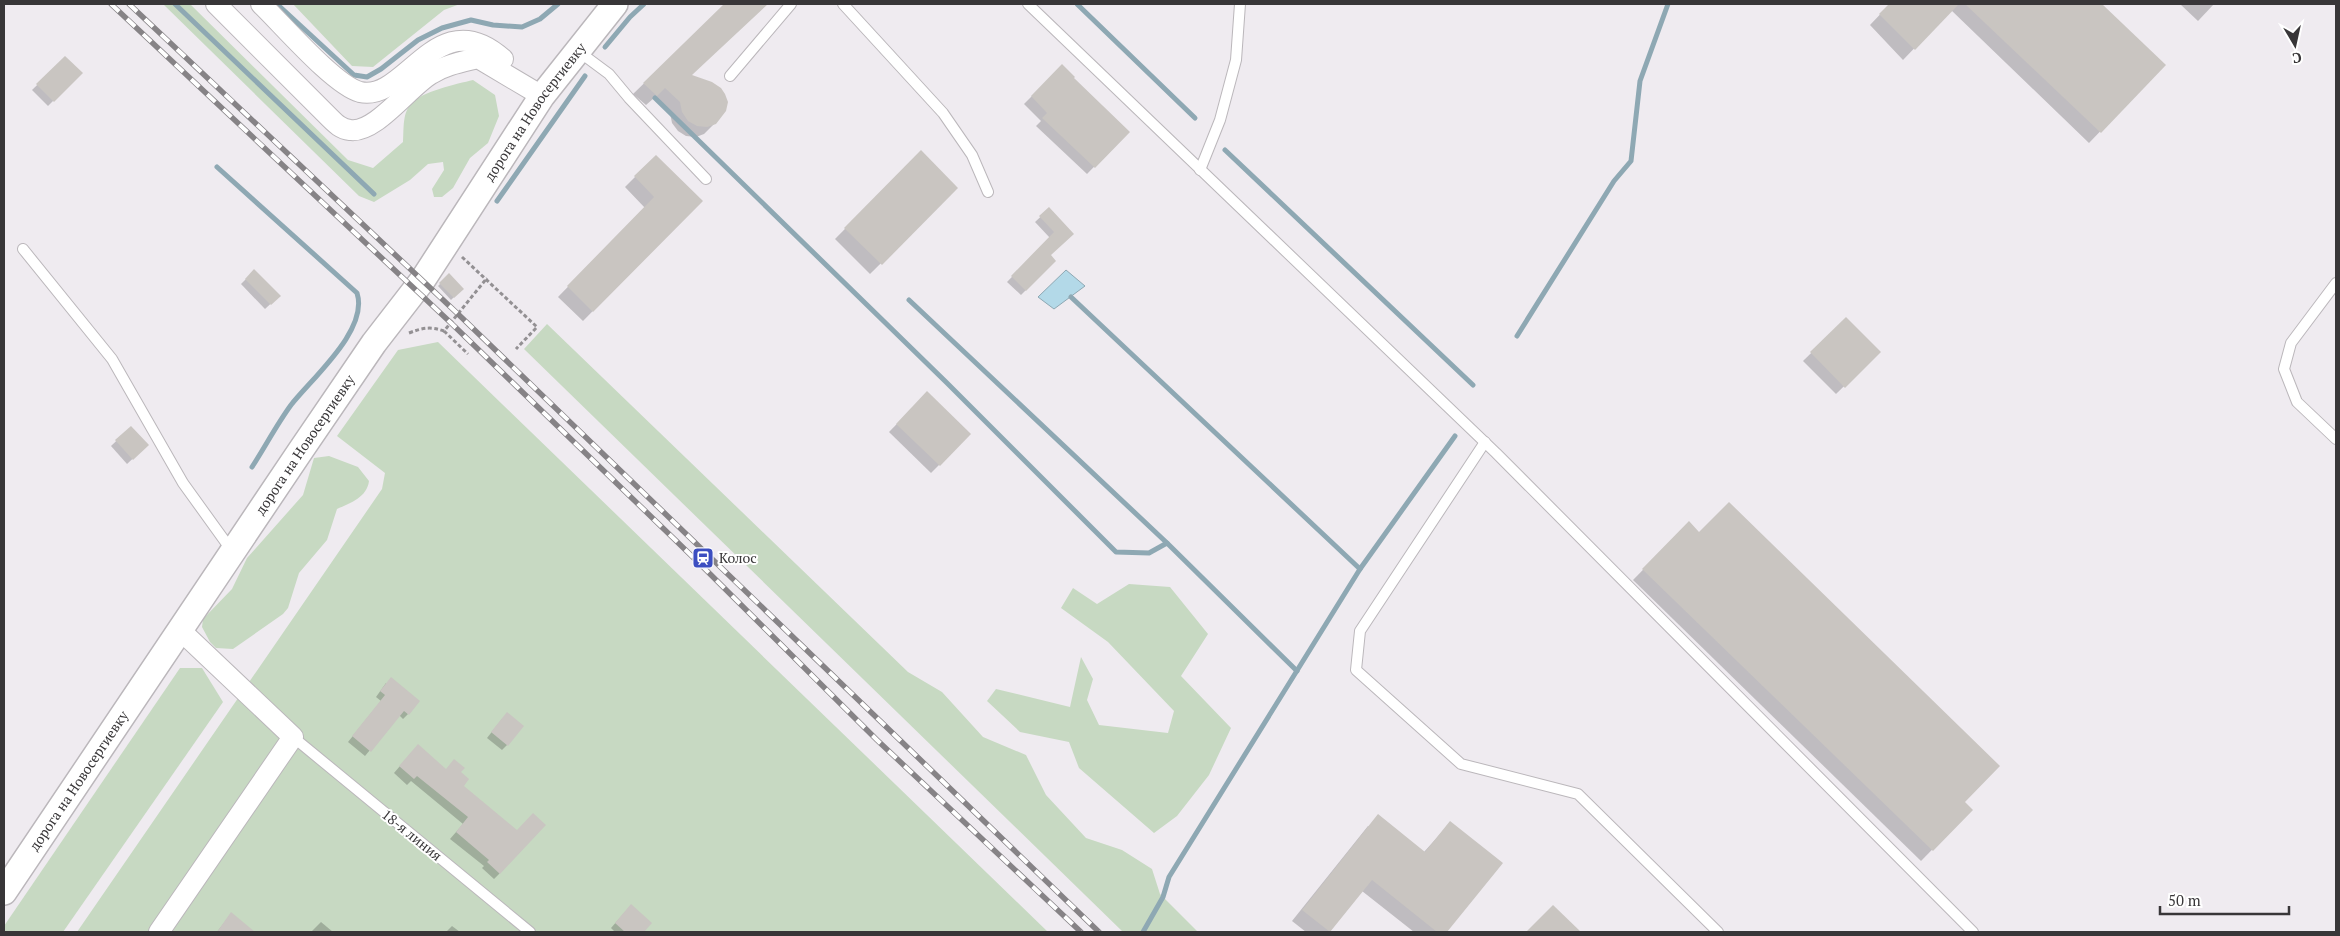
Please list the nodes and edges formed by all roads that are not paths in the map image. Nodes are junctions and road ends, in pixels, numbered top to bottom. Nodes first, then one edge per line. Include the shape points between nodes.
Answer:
1 (216, 4) edge
2 (261, 4) edge
3 (615, 4) edge
4 (791, 4) edge
5 (843, 4) edge
6 (1028, 4) edge
7 (1240, 4) edge
8 (578, 51) junction
9 (730, 76) dead end
10 (518, 81) junction
11 (542, 96) junction
12 (1200, 170) junction
13 (706, 179) dead end
14 (988, 192) dead end
15 (23, 249) dead end
16 (2336, 283) edge
17 (2336, 440) edge
18 (1484, 442) junction
19 (232, 552) junction
20 (179, 629) junction
21 (293, 738) junction
22 (4, 892) edge
23 (159, 932) edge
24 (530, 932) edge
25 (1718, 932) edge
26 (1973, 932) edge

1 - 10 street via 339,127 348,130 365,128 431,74 455,63 478,58
2 - 10 street via 332,74 361,92 386,87 433,49 453,40 475,41 502,58
3 - 8 street, дорога на Новосергиевку
4 - 9 lane
5 - 14 lane via 943,113 972,155
6 - 12 lane
7 - 12 lane via 1236,60 1220,120
8 - 11 street, дорога на Новосергиевку
8 - 13 lane via 609,74
10 - 11 street
11 - 19 street, дорога на Новосергиевку via 446,244 374,343
12 - 18 lane
15 - 19 lane via 112,359 183,484
16 - 17 lane via 2291,343 2284,369 2297,402
18 - 25 lane via 1360,631 1356,670 1461,764 1578,794
18 - 26 lane
19 - 20 street, дорога на Новосергиевку
20 - 21 street
20 - 22 street, дорога на Новосергиевку
21 - 23 street
21 - 24 lane, 18-я линия

